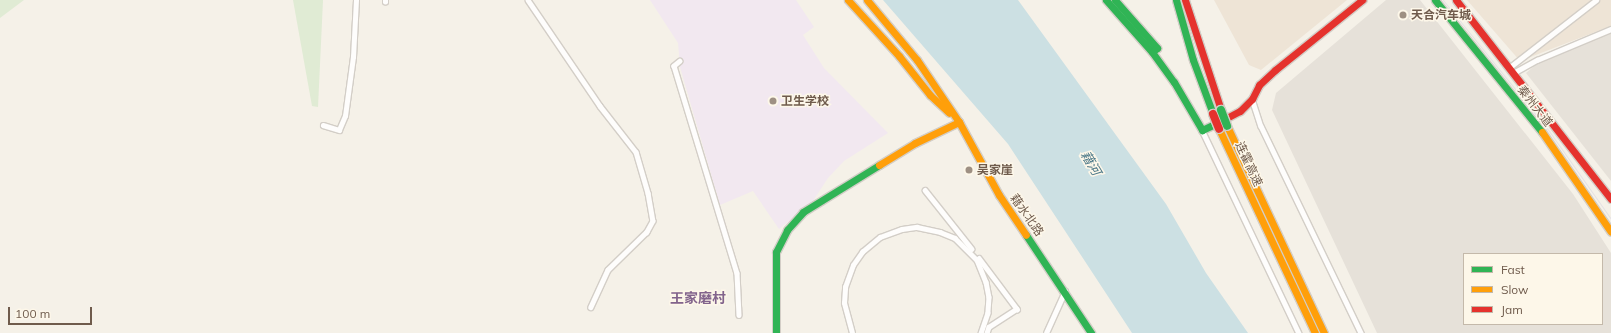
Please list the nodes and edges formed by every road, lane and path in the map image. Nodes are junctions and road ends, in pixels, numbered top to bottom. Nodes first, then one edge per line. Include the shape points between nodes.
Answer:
1 (356, 0) edge
2 (528, 0) edge
3 (848, 0) edge
4 (867, 0) edge
5 (1106, 0) edge
6 (1115, 0) edge
7 (1362, 0) edge
8 (1435, 0) edge
9 (1456, 0) edge
10 (1596, 0) edge
11 (1185, 1) edge
12 (1176, 3) edge
13 (1611, 29) edge
14 (1152, 52) junction
15 (680, 61) dead end
16 (1513, 70) junction
17 (1252, 99) junction
18 (959, 122) junction
19 (323, 125) dead end
20 (1223, 127) junction
21 (1202, 130) junction
22 (925, 190) dead end
23 (1611, 199) edge
24 (1611, 232) edge
25 (1065, 291) junction
26 (591, 307) dead end
27 (739, 315) dead end
28 (776, 333) edge
29 (852, 333) edge
30 (981, 333) edge
31 (987, 333) edge
32 (1046, 333) edge
33 (1092, 333) edge
34 (1300, 333) edge
35 (1315, 333) edge
36 (1324, 333) edge
37 (1361, 333) edge

1 - 19 street via 354,49 345,116 339,130
2 - 26 street via 600,106 636,152 648,193 653,221 647,232 608,270
3 - 18 main road, 藉水北路 via 899,56 930,95
4 - 18 main road, 藉水北路 via 917,60
5 - 14 main road
6 - 14 main road via 1157,48
7 - 17 main road via 1275,70 1259,85
8 - 24 main road, 秦州大道 via 1540,130
9 - 16 main road, 秦州大道
10 - 16 street
11 - 20 main road, 连霍高速, bridge via 1221,110
12 - 20 main road, 连霍高速, bridge via 1213,114
13 - 16 street
14 - 21 main road via 1174,82
15 - 27 street via 674,66 737,273
16 - 23 main road, 秦州大道
17 - 21 main road via 1240,111
17 - 37 street via 1261,126
18 - 25 main road, 藉水北路 via 999,195
18 - 28 main road via 915,143 803,212 787,230 776,252
20 - 35 main road, 连霍高速
20 - 36 main road, 连霍高速
21 - 34 street
22 - 31 street via 1018,309 988,327
25 - 32 street
25 - 33 main road, 藉水北路
29 - 30 street via 844,302 845,287 853,265 862,252 880,237 917,227 955,238 977,260 989,297 988,313

